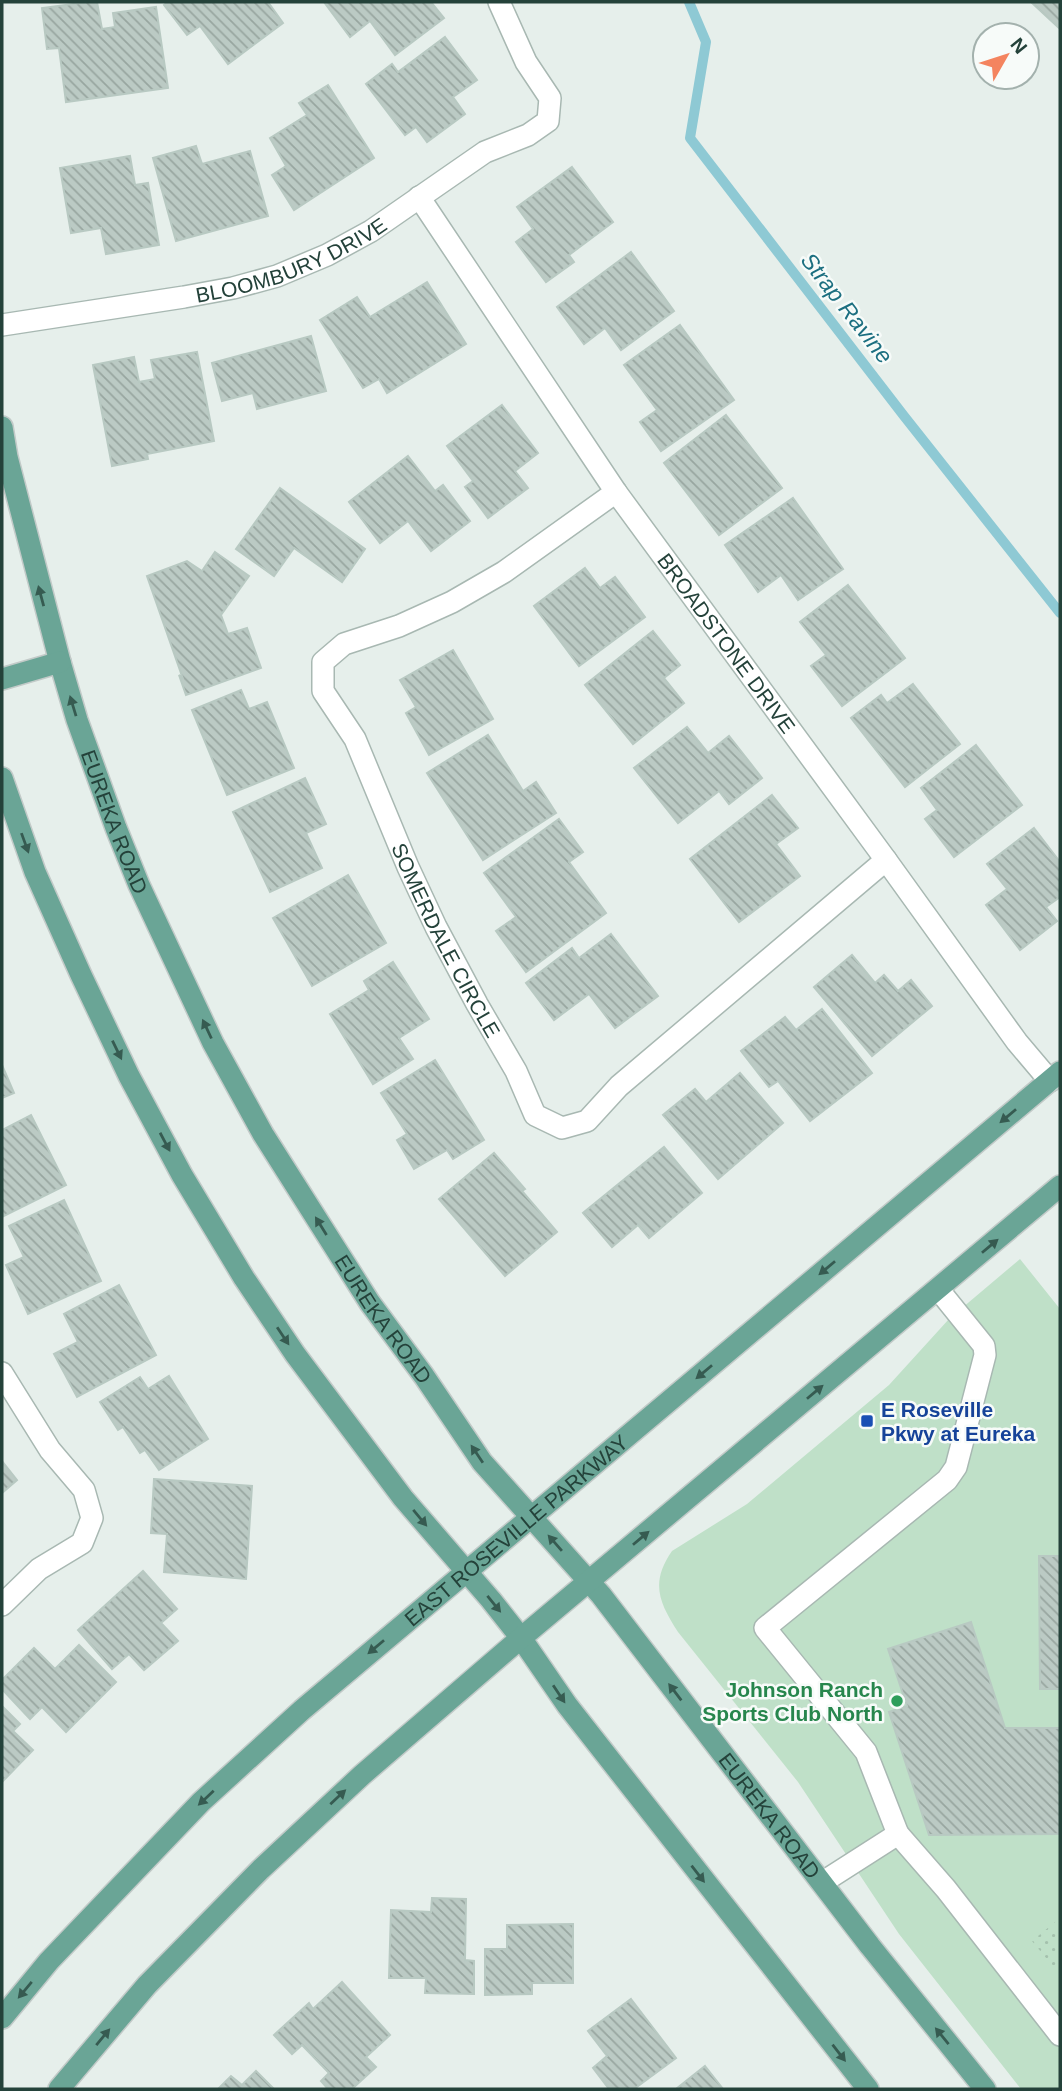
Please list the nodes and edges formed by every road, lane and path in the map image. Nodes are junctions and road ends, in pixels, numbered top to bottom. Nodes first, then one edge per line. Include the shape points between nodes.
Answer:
1 (499, 2) edge
2 (419, 197) junction
3 (2, 325) edge
4 (2, 428) edge
5 (616, 492) junction
6 (60, 662) junction
7 (2, 679) edge
8 (2, 778) edge
9 (886, 860) junction
10 (1055, 1077) edge
11 (1060, 1186) edge
12 (937, 1289) junction
13 (2, 1373) edge
14 (532, 1516) junction
15 (466, 1572) junction
16 (588, 1581) junction
17 (2, 1605) edge
18 (521, 1638) junction
19 (898, 1833) junction
20 (822, 1882) junction
21 (2, 2018) edge
22 (1060, 2035) edge
23 (59, 2089) edge
24 (868, 2089) edge
25 (985, 2089) edge

1 - 2 street, BLOOMBURY DRIVE via 526,62 550,98 548,121 528,135 485,152
2 - 3 street, BLOOMBURY DRIVE via 371,231 277,276 196,295
2 - 5 street, BROADSTONE DRIVE
6 -> 4 main road, EUREKA ROAD
5 - 9 street, BROADSTONE DRIVE
5 - 9 street, SOMERDALE CIRCLE via 504,572 399,626 344,644 323,662 323,691 355,739 436,927 516,1071 535,1115 562,1128 587,1121 619,1086
6 - 7 main road
14 -> 6 main road, EUREKA ROAD via 482,1462 370,1303 257,1123 213,1043 139,885
8 -> 15 main road via 35,872 80,975 182,1175 295,1354 403,1498
9 - 10 street, BROADSTONE DRIVE via 1017,1042
10 -> 14 main road, EAST ROSEVILLE PARKWAY
12 -> 11 main road
16 -> 12 main road
12 - 19 street via 984,1346 985,1355 956,1467 947,1480 765,1628 866,1752
13 - 17 street via 50,1450 84,1490 92,1518 82,1543 39,1569
14 - 15 main road, EAST ROSEVILLE PARKWAY
16 -> 14 main road, EUREKA ROAD
15 -> 18 main road
15 -> 21 main road, EAST ROSEVILLE PARKWAY via 201,1802 49,1961
16 - 18 main road
20 -> 16 main road, EUREKA ROAD
23 -> 18 main road via 147,1985 261,1869
18 -> 24 main road via 566,1705
19 - 20 street
19 - 22 street
25 -> 20 main road, EUREKA ROAD

